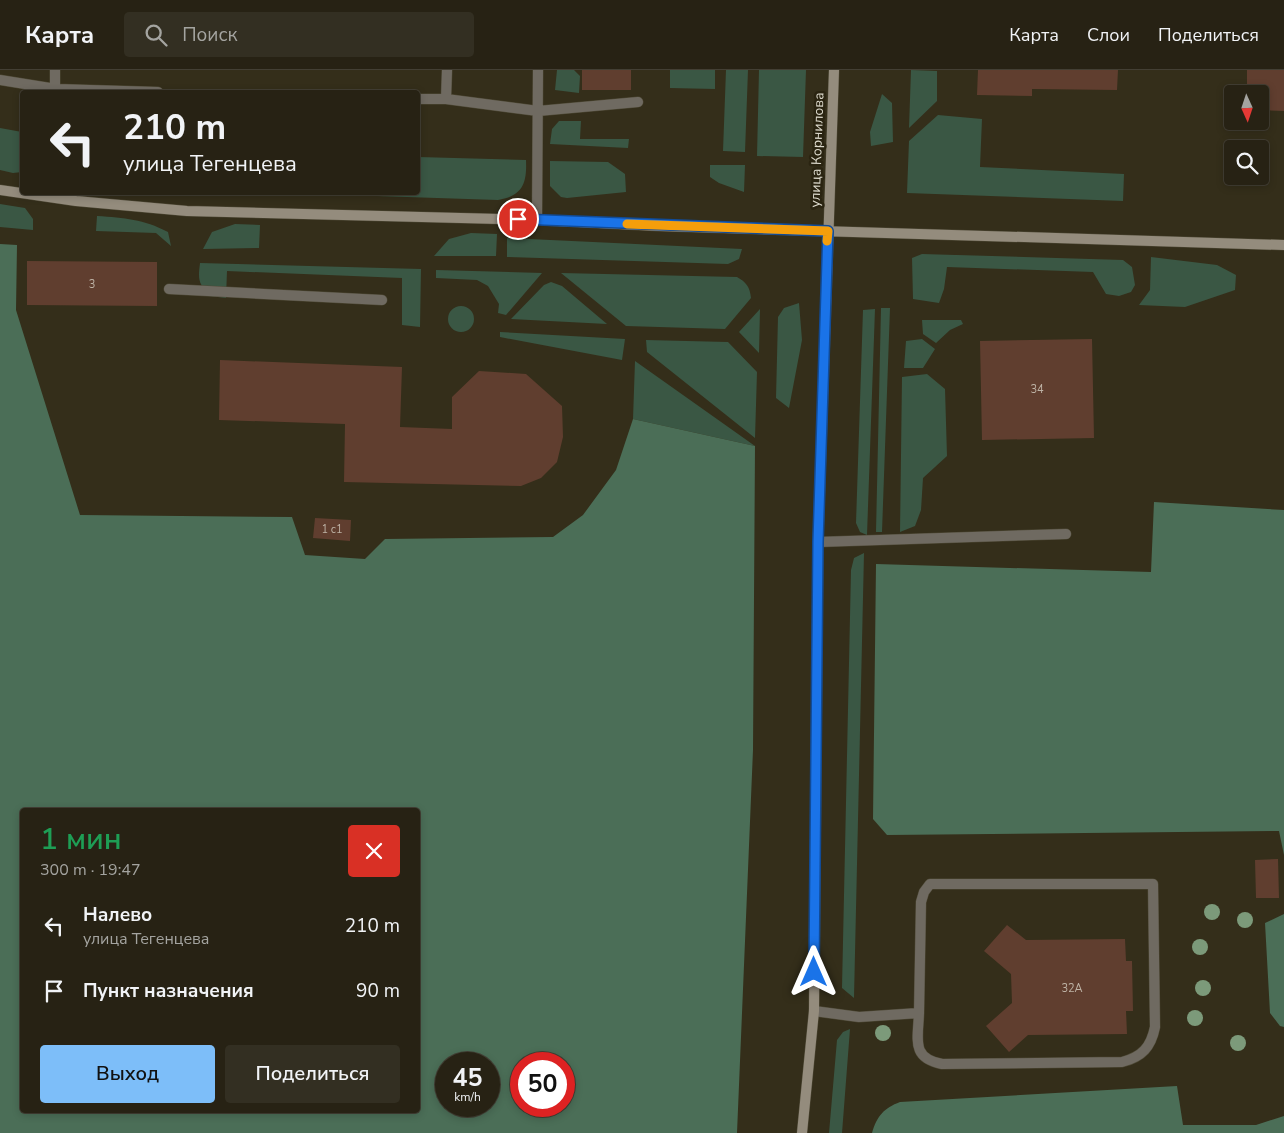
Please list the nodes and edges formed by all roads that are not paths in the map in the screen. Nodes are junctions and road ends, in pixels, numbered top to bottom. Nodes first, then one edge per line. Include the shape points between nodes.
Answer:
1 (55, 70) edge
2 (447, 70) edge
3 (538, 70) edge
4 (834, 70) edge
5 (0, 80) edge
6 (51, 90) edge
7 (56, 90) edge
8 (420, 99) edge
9 (446, 99) junction
10 (638, 102) dead end
11 (538, 111) junction
12 (0, 190) edge
13 (20, 192) edge
14 (47, 195) edge
15 (537, 220) junction
16 (828, 231) junction
17 (1284, 245) edge
18 (169, 289) dead end
19 (382, 300) dead end
20 (1066, 534) dead end
21 (818, 542) junction
22 (814, 1011) junction
23 (920, 1013) junction
24 (802, 1133) edge

1 - 7 lane
2 - 9 lane
3 - 11 lane
4 - 16 main road, улица Корнилова
5 - 6 lane
8 - 9 lane
9 - 11 lane
10 - 11 lane
11 - 15 lane
12 - 13 main road
14 - 15 main road via 187,211
15 - 16 main road
16 - 17 main road
16 - 21 main road, улица Корнилова
18 - 19 lane
20 - 21 lane
21 - 22 main road, улица Корнилова
22 - 23 lane via 859,1017
22 - 24 main road, улица Корнилова
23 - 23 lane via 918,1041 921,1054 928,1062 1102,1063 1134,1059 1152,1040 1155,1027 1153,884 930,884 920,902

